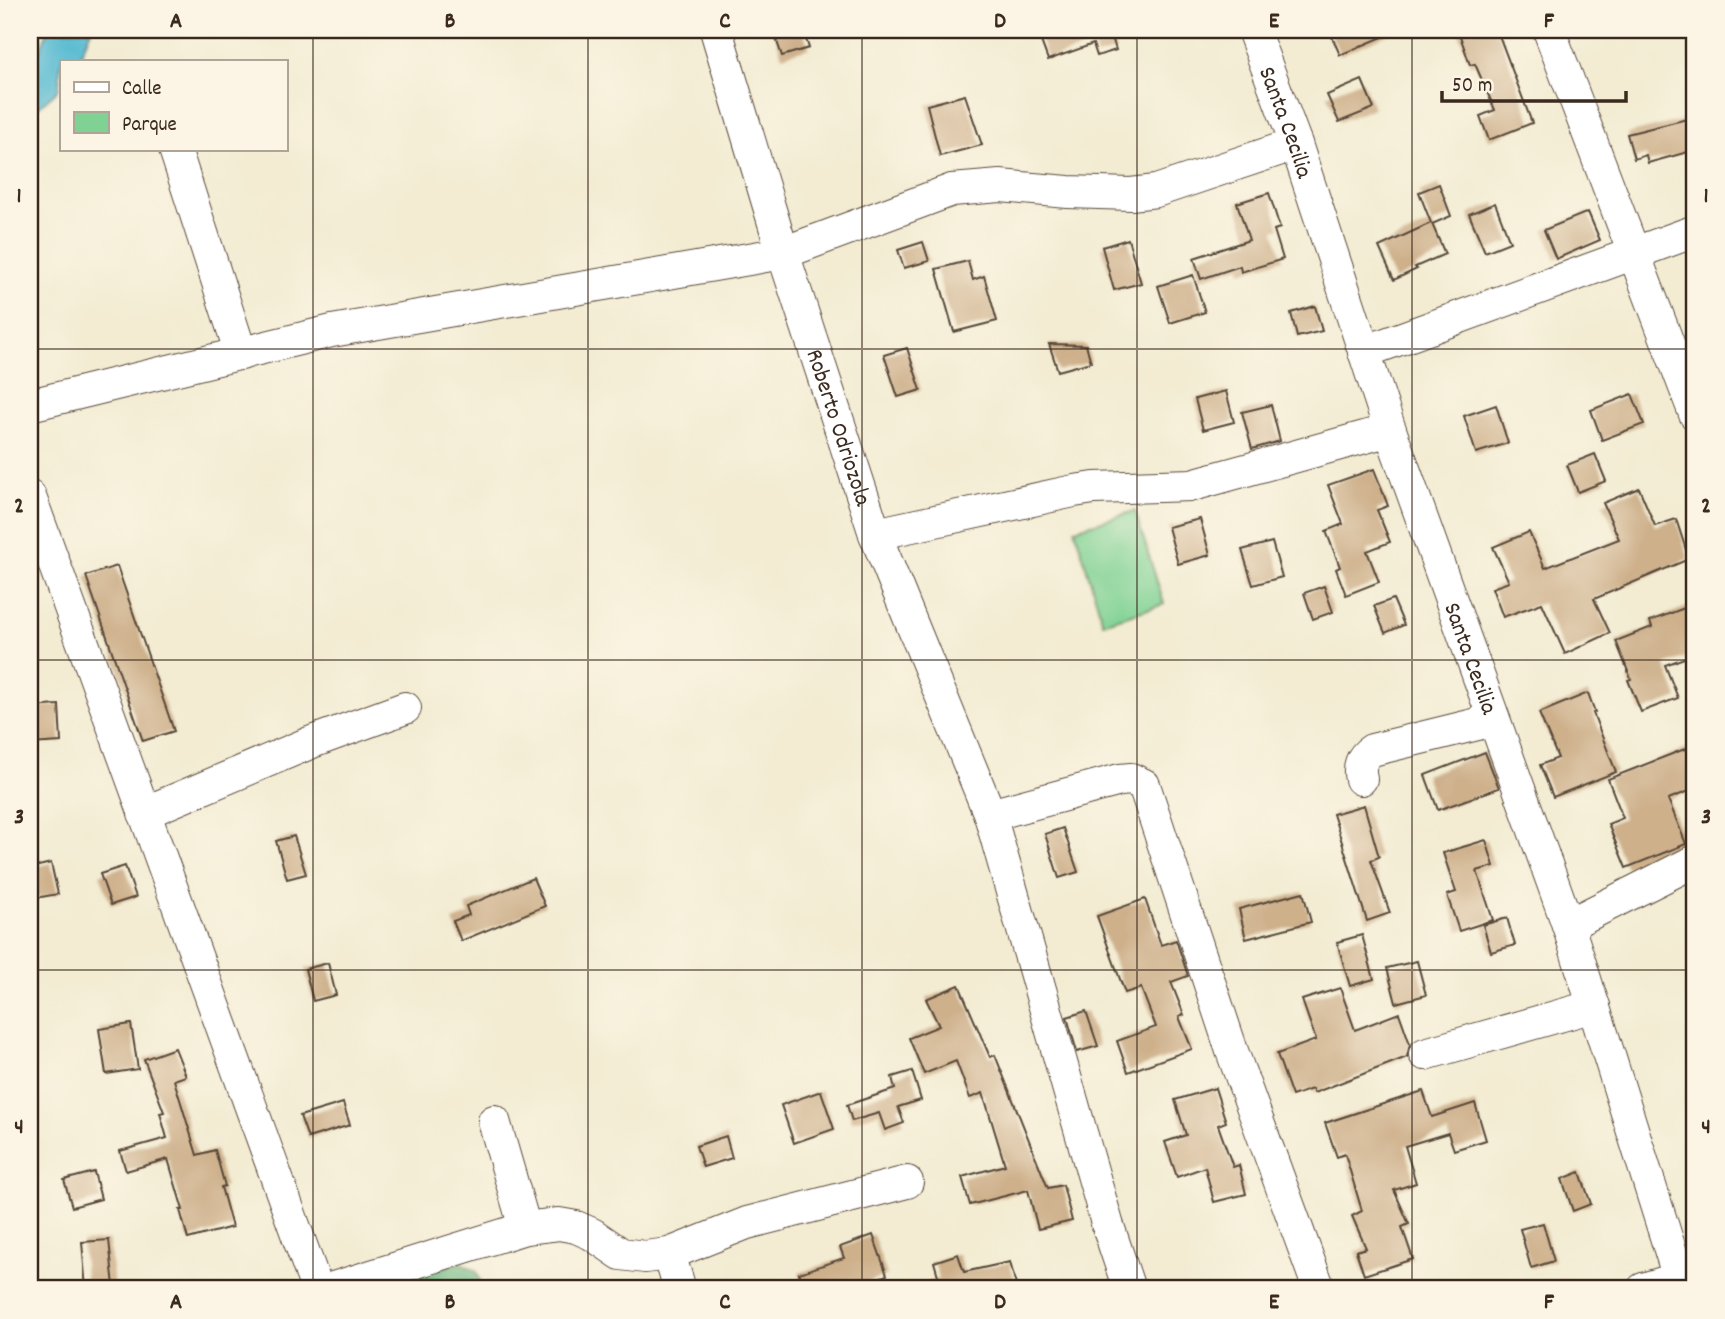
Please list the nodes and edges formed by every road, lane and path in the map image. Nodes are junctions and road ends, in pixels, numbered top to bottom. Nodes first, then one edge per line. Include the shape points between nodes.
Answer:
1 (716, 30) edge
2 (1253, 30) edge
3 (1549, 30) edge
4 (1296, 144) junction
5 (175, 150) edge
6 (1695, 231) edge
7 (783, 253) junction
8 (1634, 255) junction
9 (1364, 352) junction
10 (241, 354) junction
11 (30, 405) edge
12 (1695, 414) edge
13 (1390, 430) junction
14 (30, 496) edge
15 (875, 534) junction
16 (405, 708) dead end
17 (1494, 720) junction
18 (1362, 779) dead end
19 (144, 813) junction
20 (990, 815) junction
21 (1695, 862) edge
22 (1569, 925) junction
23 (1594, 1006) junction
24 (1425, 1054) dead end
25 (494, 1121) dead end
26 (907, 1182) dead end
27 (525, 1228) junction
28 (669, 1254) junction
29 (1685, 1281) edge
30 (317, 1289) edge
31 (330, 1289) edge
32 (680, 1289) edge
33 (1129, 1289) edge
34 (1319, 1289) edge
35 (1643, 1289) edge

1 - 7 street, Roberto Odriozola
2 - 4 street, Santa Cecilia
3 - 8 street
4 - 7 street via 1156,191 1068,192 1000,186 952,190
4 - 9 street, Santa Cecilia
5 - 10 street
6 - 8 street
7 - 10 street via 332,331
7 - 15 street, Roberto Odriozola
8 - 9 street
8 - 12 street
9 - 13 street, Santa Cecilia
10 - 11 street
13 - 15 street via 1192,485 1073,491
13 - 17 street, Santa Cecilia
14 - 19 street
15 - 20 street, Roberto Odriozola
16 - 19 street
17 - 18 street via 1371,750 1362,760
17 - 22 street, Santa Cecilia
19 - 30 street
20 - 33 street, Roberto Odriozola
20 - 34 street via 1120,780 1144,785 1220,1055
21 - 22 street
22 - 23 street, Santa Cecilia
23 - 24 street
23 - 29 street, Santa Cecilia
25 - 27 street
26 - 28 street via 747,1223
27 - 28 street via 576,1227 621,1254
27 - 31 street
28 - 32 street
29 - 35 street

